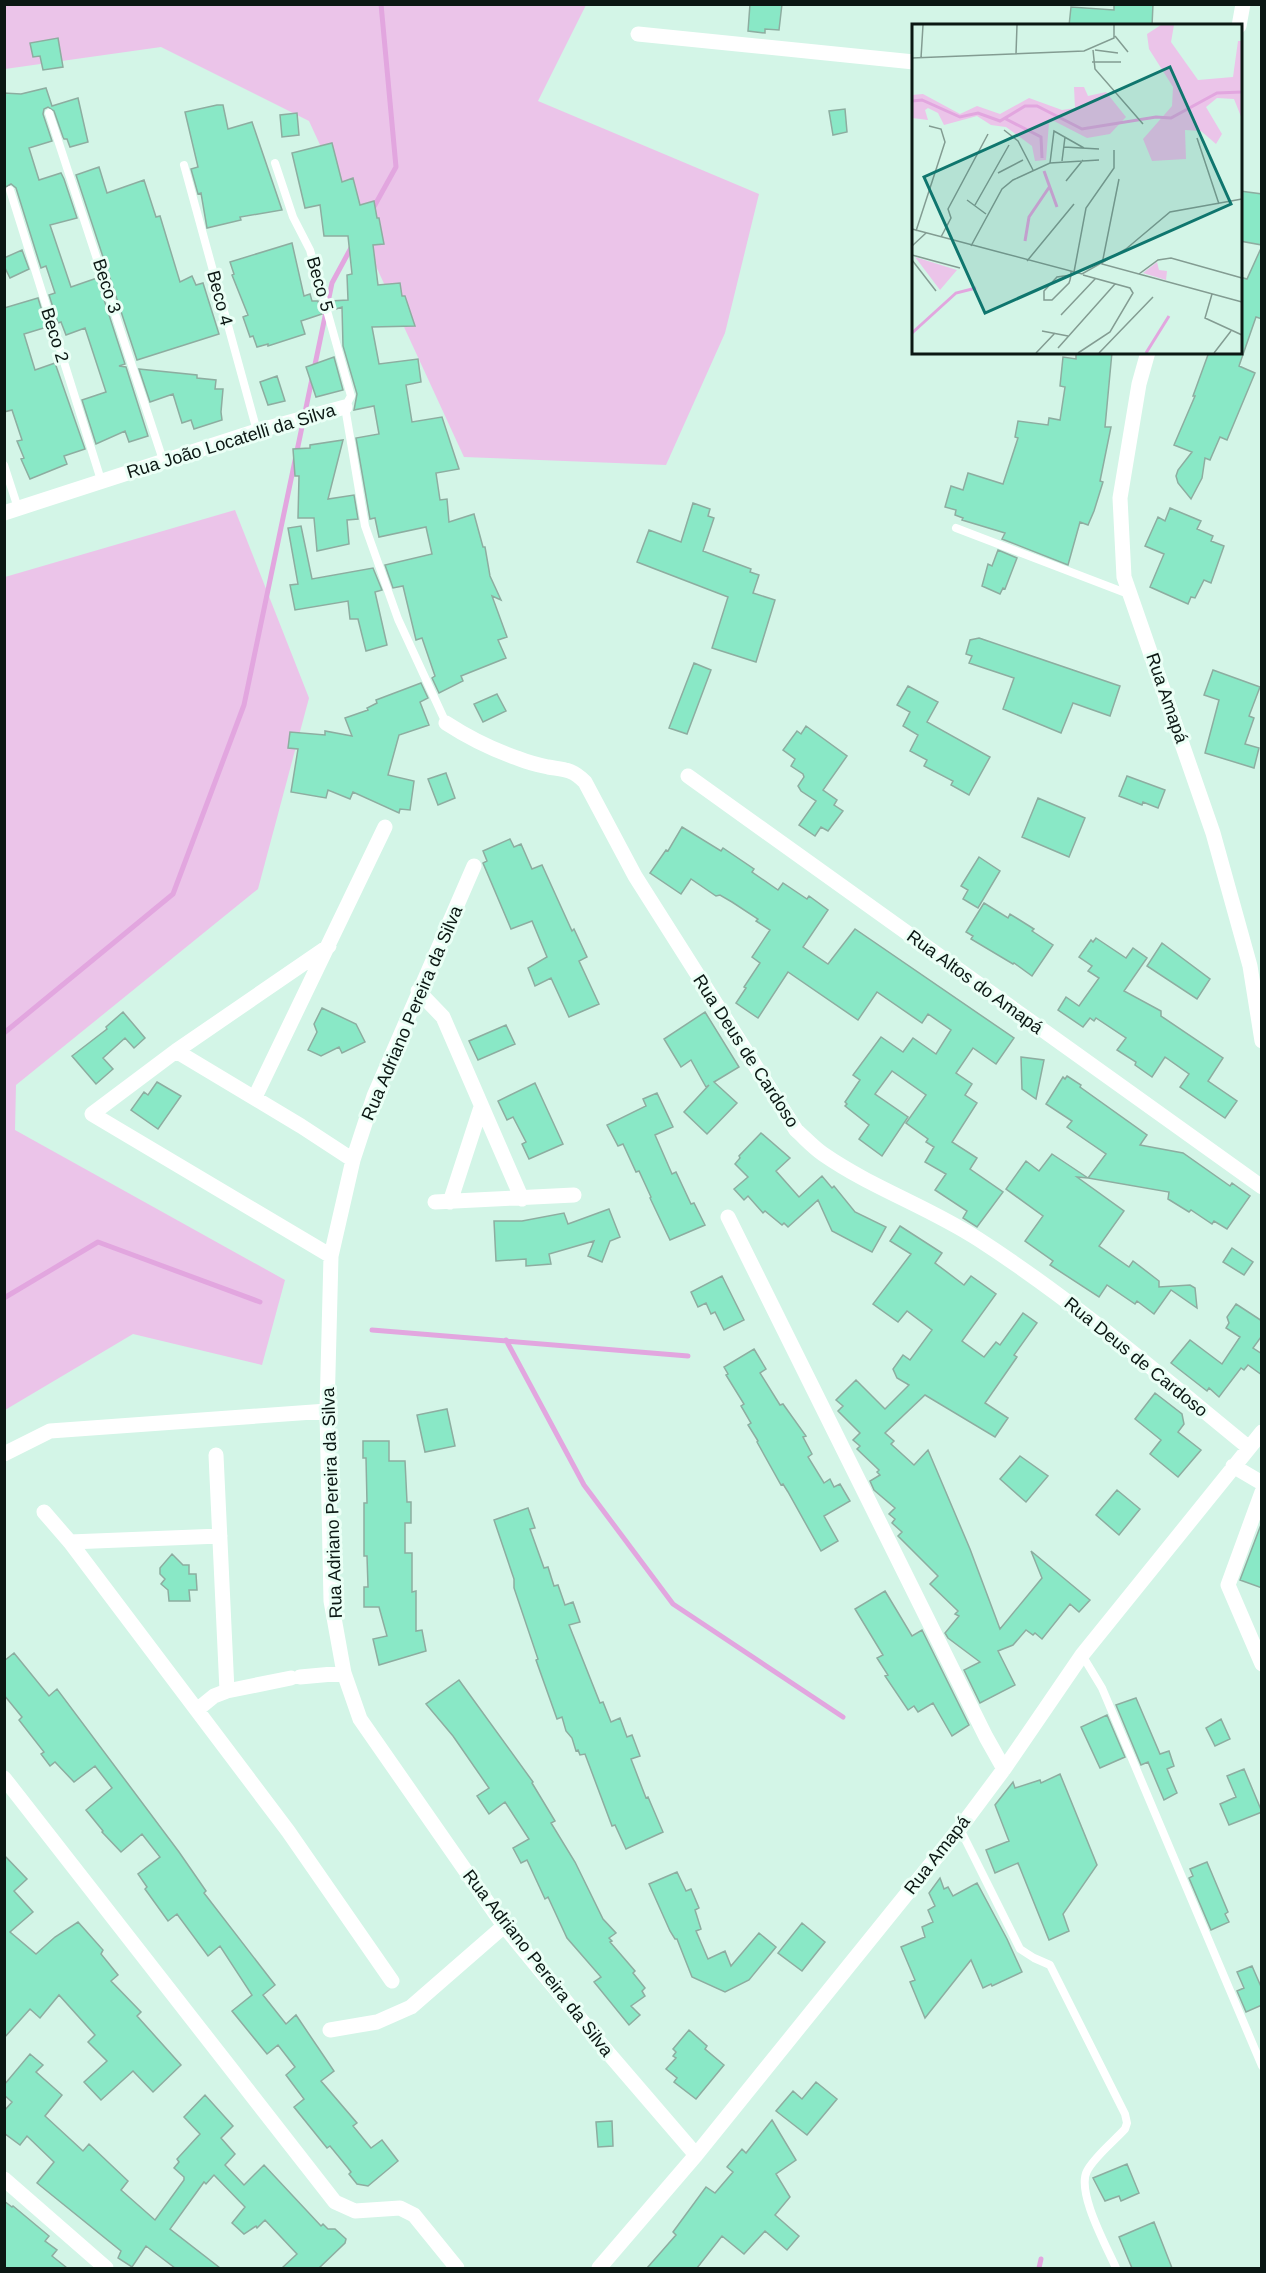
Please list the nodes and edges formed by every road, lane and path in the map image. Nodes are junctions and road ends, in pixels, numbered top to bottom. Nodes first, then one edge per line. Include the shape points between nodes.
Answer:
1 (1243, 4) edge
2 (1239, 24) edge
3 (638, 34) dead end
4 (912, 62) edge
5 (49, 113) dead end
6 (275, 163) dead end
7 (184, 165) dead end
8 (10, 190) dead end
9 (1147, 354) edge
10 (345, 406) junction
11 (256, 431) junction
12 (163, 460) junction
13 (4, 465) edge
14 (101, 480) junction
15 (11, 511) edge
16 (956, 528) dead end
17 (1131, 595) junction
18 (446, 723) joint
19 (688, 776) dead end
20 (385, 827) dead end
21 (474, 866) dead end
22 (328, 945) junction
23 (418, 991) junction
24 (1262, 1041) edge
25 (176, 1051) junction
26 (255, 1097) junction
27 (480, 1107) junction
28 (353, 1160) junction
29 (1262, 1187) edge
30 (574, 1195) dead end
31 (522, 1199) junction
32 (728, 1217) dead end
33 (331, 1256) junction
34 (327, 1411) junction
35 (1262, 1432) edge
36 (1248, 1447) junction
37 (4, 1455) edge
38 (216, 1455) dead end
39 (1233, 1466) junction
40 (1262, 1483) edge
41 (1262, 1492) edge
42 (44, 1512) dead end
43 (220, 1536) junction
44 (70, 1542) junction
45 (1082, 1654) junction
46 (1262, 1664) edge
47 (344, 1673) junction
48 (226, 1691) junction
49 (198, 1709) junction
50 (1004, 1769) junction
51 (4, 1778) edge
52 (960, 1828) junction
53 (504, 1926) junction
54 (392, 1981) dead end
55 (330, 2030) dead end
56 (1262, 2066) edge
57 (696, 2156) junction
58 (4, 2179) edge
59 (106, 2268) edge
60 (457, 2268) edge
61 (599, 2268) edge
62 (1116, 2268) edge

1 - 2 street
3 - 4 street
5 - 12 lane, Beco 3
6 - 10 lane, Beco 5 via 293,217 310,250 351,396
7 - 11 lane, Beco 4
8 - 14 lane, Beco 2
9 - 17 street, Rua Amapá via 1120,498 1124,577
10 - 11 street, Rua João Locatelli da Silva
10 - 18 lane, Rua João Locatelli da Silva via 365,526 398,619
11 - 12 street, Rua João Locatelli da Silva
12 - 14 street, Rua João Locatelli da Silva
13 - 15 lane
14 - 15 street, Rua João Locatelli da Silva
16 - 17 lane
17 - 24 street, Rua Amapá via 1213,833 1250,966
18 - 36 street, Rua Deus de Cardoso via 476,742 516,758 567,769 585,782 635,876 796,1130 822,1154 1007,1257 1101,1326
19 - 29 street, Rua Altos do Amapá
20 - 22 street
21 - 23 street, Rua Adriano Pereira da Silva
22 - 25 street
22 - 26 street
23 - 27 street via 443,1017
23 - 28 street, Rua Adriano Pereira da Silva via 374,1096
25 - 26 street
25 - 33 street via 92,1114
26 - 28 street
27 - 31 street
27 - 31 street via 442,1202
28 - 33 street, Rua Adriano Pereira da Silva
30 - 31 street
32 - 50 street
33 - 34 street, Rua Adriano Pereira da Silva
34 - 37 street via 50,1431
34 - 47 street, Rua Adriano Pereira da Silva via 331,1601
35 - 36 street, Rua Amapá
36 - 39 street, Rua Amapá
38 - 43 street
39 - 40 street
39 - 45 street, Rua Amapá
41 - 46 street via 1228,1585
42 - 44 street
43 - 44 street
43 - 48 street
44 - 49 street
45 - 50 street, Rua Amapá
45 - 56 lane via 1102,1688
47 - 48 street
47 - 53 street, Rua Adriano Pereira da Silva via 360,1719
48 - 49 street
49 - 54 street
50 - 52 street, Rua Amapá
51 - 60 street via 335,2202 355,2211 400,2208 414,2215
52 - 57 street, Rua Amapá
52 - 62 lane via 1020,1949 1050,1965 1125,2115 1125,2129 1087,2170 1084,2180 1087,2201
53 - 55 street via 411,2007 377,2022
53 - 57 street, Rua Adriano Pereira da Silva
57 - 61 street, Rua Amapá
58 - 59 street

